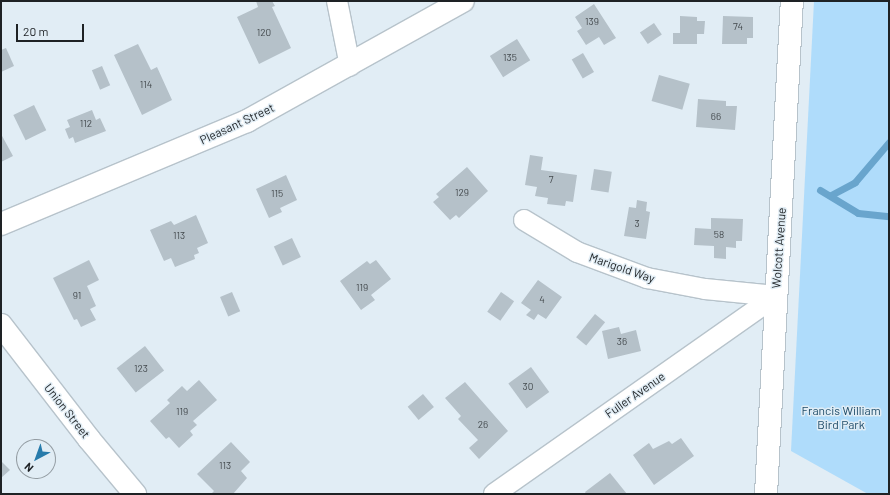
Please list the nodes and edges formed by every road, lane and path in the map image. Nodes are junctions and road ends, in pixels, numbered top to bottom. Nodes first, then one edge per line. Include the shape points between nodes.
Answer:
1 (337, 1) edge
2 (463, 1) edge
3 (792, 1) edge
4 (350, 66) junction
5 (524, 220) dead end
6 (1, 224) edge
7 (776, 296) junction
8 (1, 325) edge
9 (135, 494) edge
10 (494, 494) edge
11 (766, 494) edge

1 - 4 street
2 - 4 street, Pleasant Street
3 - 7 street, Wolcott Avenue
4 - 6 street, Pleasant Street via 248,121
5 - 7 street, Marigold Way via 577,252 647,278
7 - 10 street, Fuller Avenue
7 - 11 street, Wolcott Avenue
8 - 9 street, Union Street

